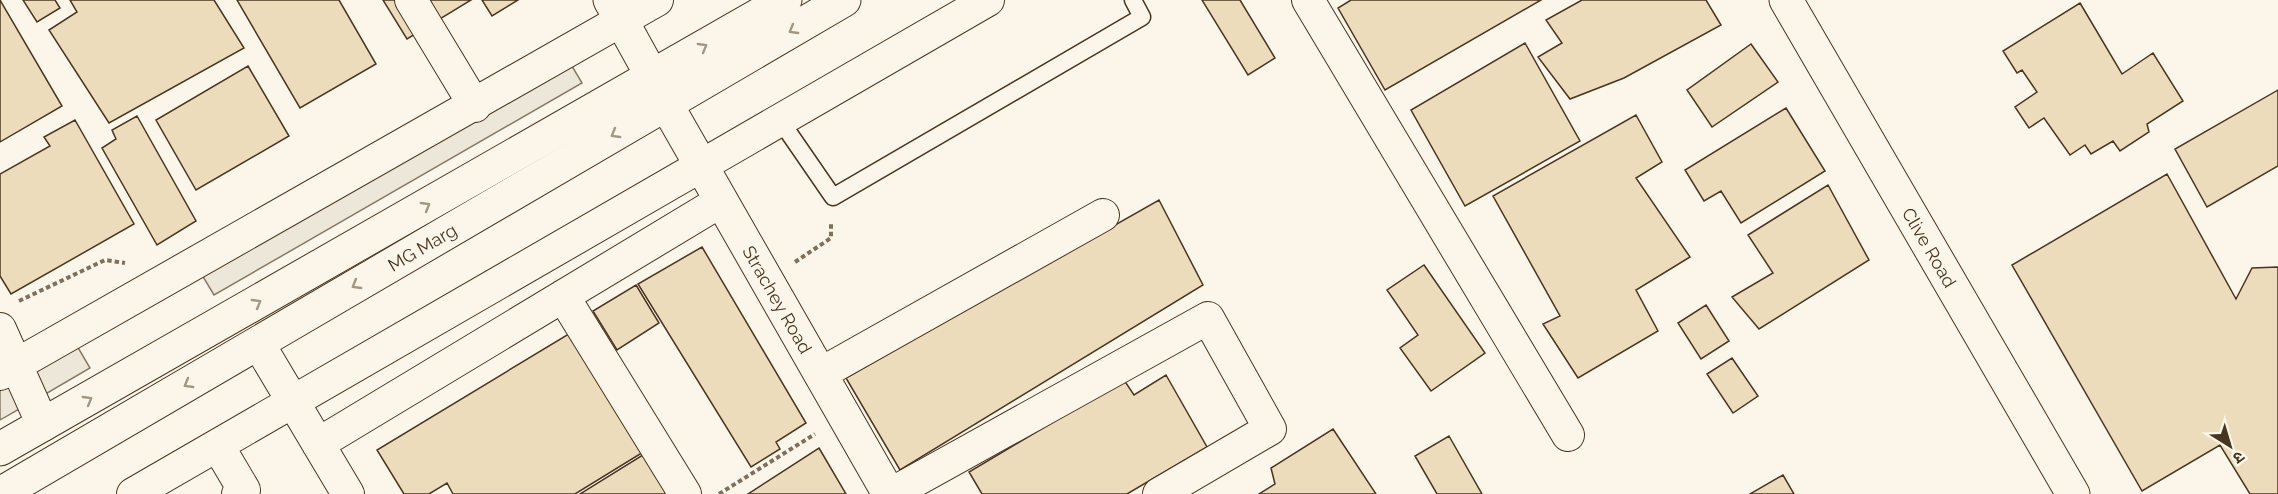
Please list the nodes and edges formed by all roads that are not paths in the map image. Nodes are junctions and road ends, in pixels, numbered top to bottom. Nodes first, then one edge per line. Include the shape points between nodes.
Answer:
1 (411, 0) edge
2 (657, 0) edge
3 (784, 0) edge
4 (844, 0) edge
5 (988, 0) edge
6 (1133, 0) edge
7 (1308, 0) edge
8 (1786, 0) edge
9 (616, 11) edge
10 (659, 90) junction
11 (475, 106) junction
12 (780, 120) junction
13 (701, 166) junction
14 (721, 201) junction
15 (1103, 215) dead end
16 (563, 296) junction
17 (0, 329) edge
18 (258, 343) junction
19 (8, 370) edge
20 (820, 374) junction
21 (293, 402) junction
22 (44, 425) junction
23 (1568, 435) dead end
24 (318, 444) junction
25 (218, 446) junction
26 (0, 449) edge
27 (0, 494) edge
28 (133, 494) edge
29 (238, 494) edge
30 (348, 494) edge
31 (685, 494) edge
32 (890, 494) edge
33 (1159, 494) edge
34 (2073, 494) edge

1 - 11 street
2 - 9 street
10 -> 3 main road, MG Marg
4 -> 10 main road, MG Marg
5 - 12 street
6 - 12 lane via 1143,17 832,197
7 - 23 street
8 - 34 main road, Clive Road
9 - 10 main road, Strachey Road
9 - 11 street
10 - 13 main road, Strachey Road
10 -> 18 main road, MG Marg
22 -> 10 main road, MG Marg
11 - 19 street
12 - 13 street
13 - 14 main road, Strachey Road
13 - 21 street
14 - 16 street
14 - 20 main road, Strachey Road
15 - 20 street
16 - 24 street
16 - 31 street
17 - 19 street
18 - 21 street
18 -> 27 main road, MG Marg
19 - 22 street
20 - 32 main road, Strachey Road
21 - 24 street
21 - 25 street
22 - 26 main road, MG Marg
24 - 30 street
25 - 28 street
25 - 29 street via 244,490
32 - 33 street via 1208,318 1270,429

